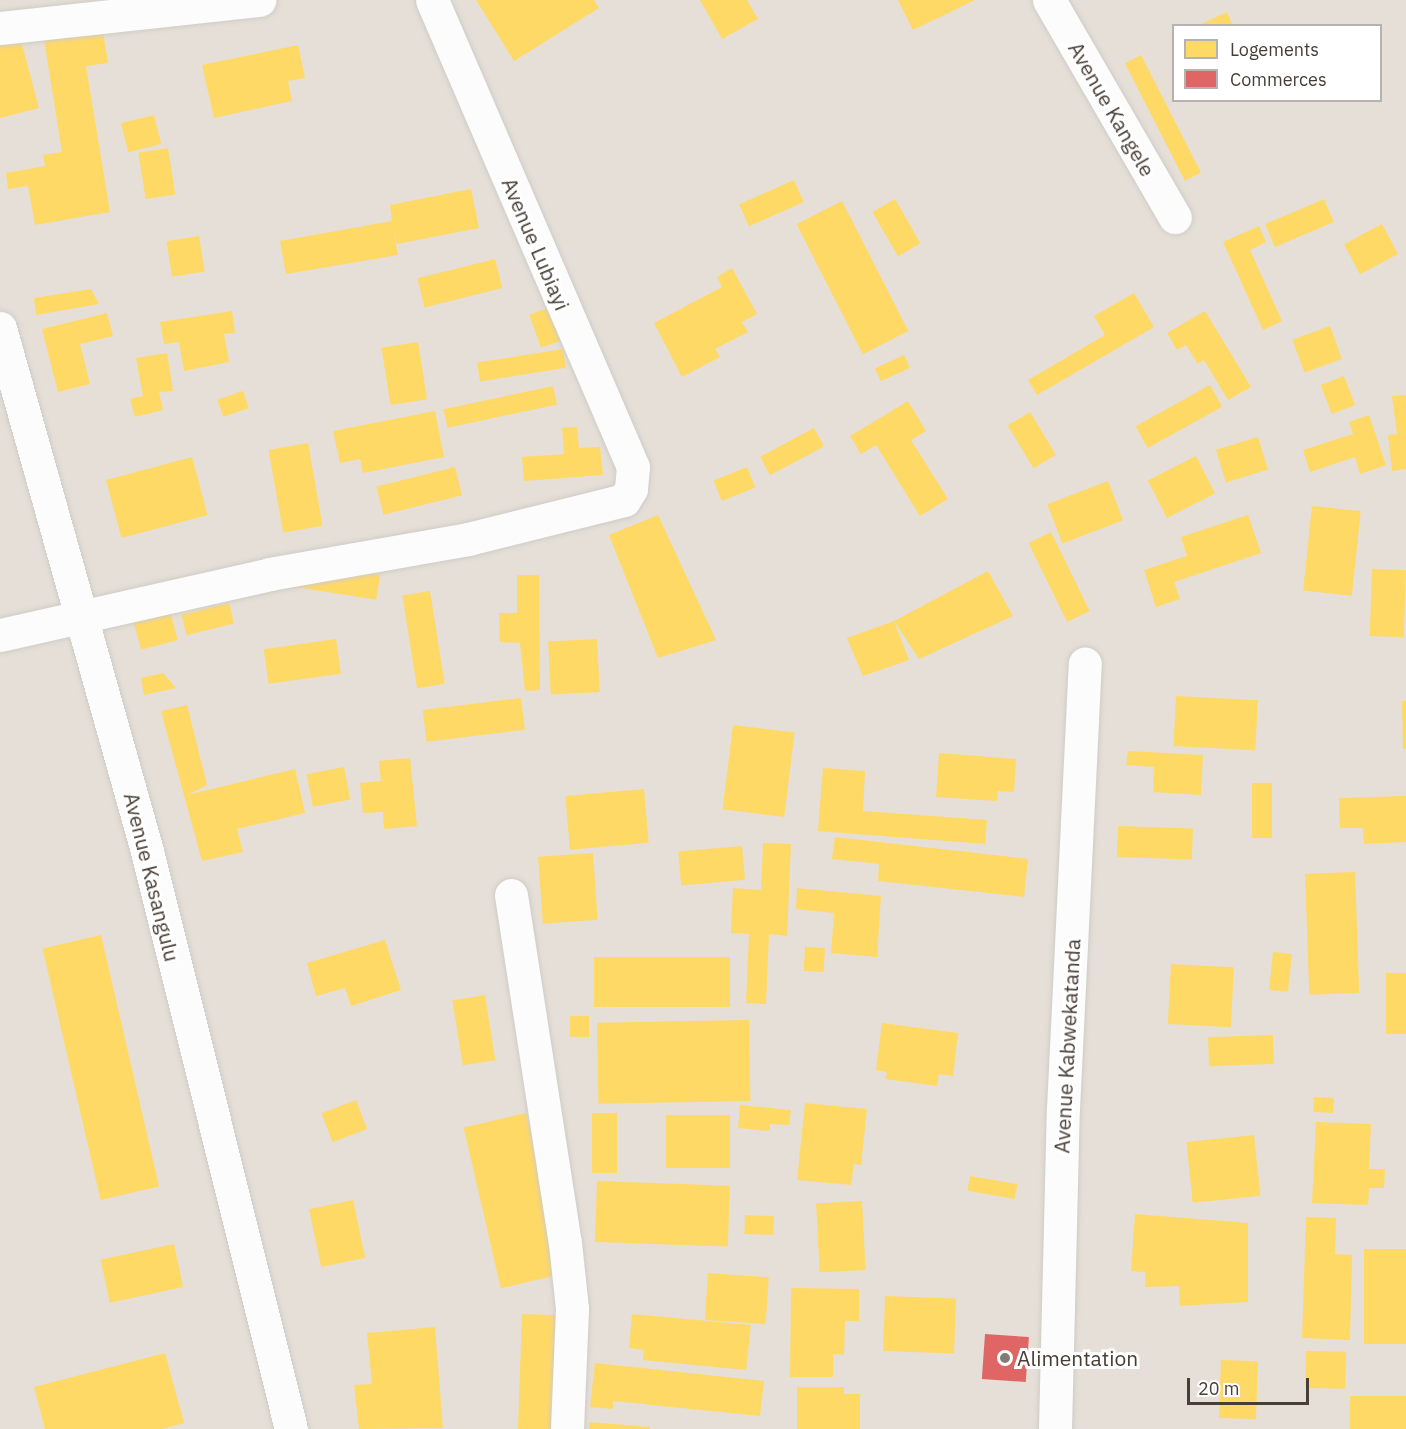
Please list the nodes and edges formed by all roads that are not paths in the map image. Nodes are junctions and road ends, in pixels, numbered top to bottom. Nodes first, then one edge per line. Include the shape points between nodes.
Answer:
1 (259, 0) edge
2 (432, 0) edge
3 (1049, 0) edge
4 (0, 28) edge
5 (1175, 217) dead end
6 (0, 328) edge
7 (82, 614) junction
8 (0, 635) edge
9 (1085, 664) dead end
10 (511, 894) dead end
11 (291, 1429) edge
12 (567, 1429) edge
13 (1055, 1429) edge

1 - 4 street
2 - 7 street, Avenue Lubiayi via 633,467 631,489 624,501 468,539 270,574
3 - 5 street, Avenue Kangele
6 - 7 street, Avenue Kasangulu
7 - 8 street
7 - 11 street, Avenue Kasangulu via 147,851
9 - 13 street, Avenue Kabwekatanda via 1063,1109
10 - 12 street via 572,1308

